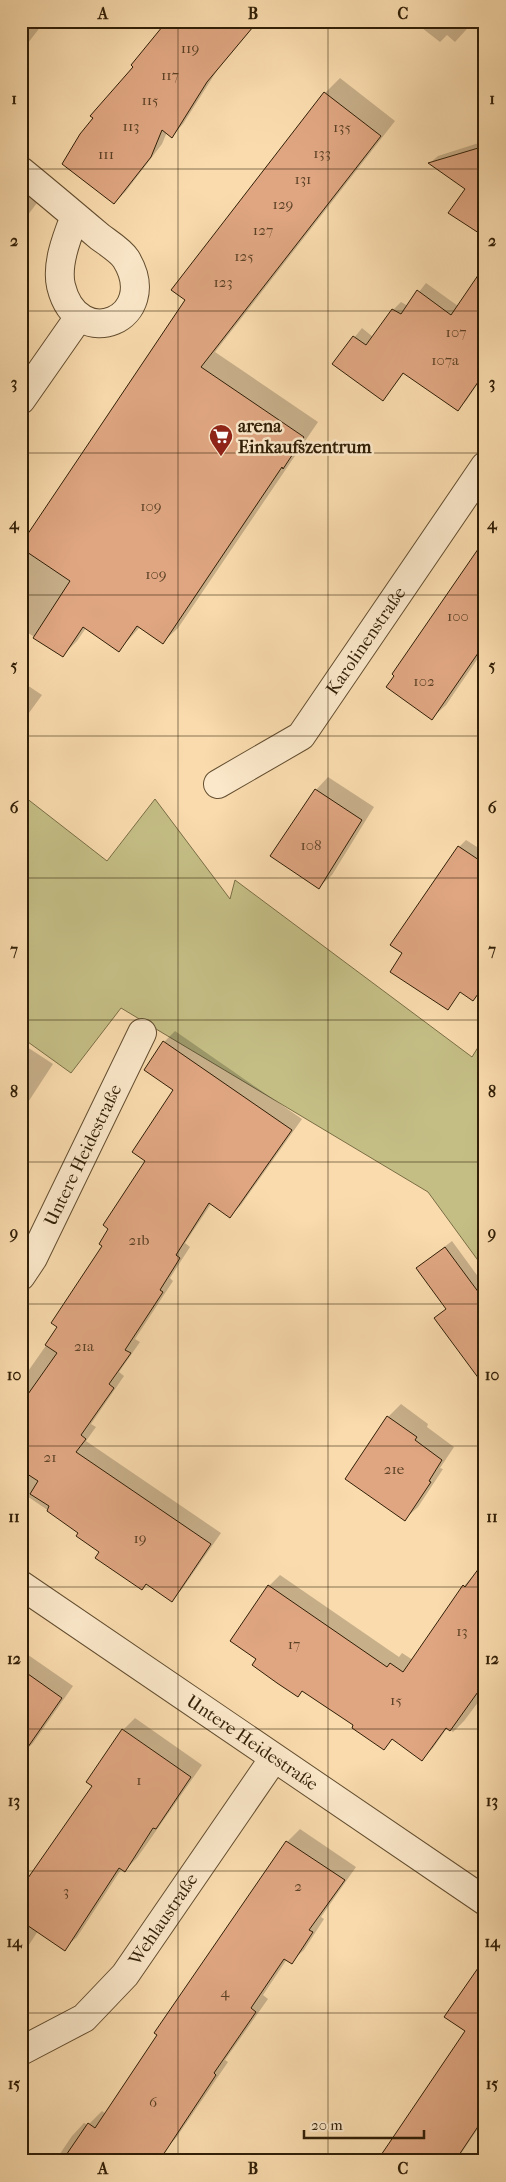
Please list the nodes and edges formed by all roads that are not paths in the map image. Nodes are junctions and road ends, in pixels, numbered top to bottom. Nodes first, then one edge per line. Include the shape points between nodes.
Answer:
1 (21, 171) edge
2 (75, 216) junction
3 (79, 318) junction
4 (21, 400) edge
5 (485, 466) edge
6 (218, 784) dead end
7 (142, 1033) dead end
8 (21, 1276) edge
9 (21, 1585) edge
10 (274, 1758) junction
11 (485, 1900) edge
12 (21, 2051) edge

1 - 2 street
2 - 3 street via 63,256 61,285 67,302
2 - 3 street via 126,258 134,279 134,301 121,316 96,324
3 - 4 street
5 - 6 street, Karolinenstraße via 301,736
7 - 8 street, Untere Heidestraße via 33,1258
9 - 10 street, Untere Heidestraße
10 - 11 street, Untere Heidestraße
10 - 12 street, Wehlaustraße via 125,1975 84,2018

